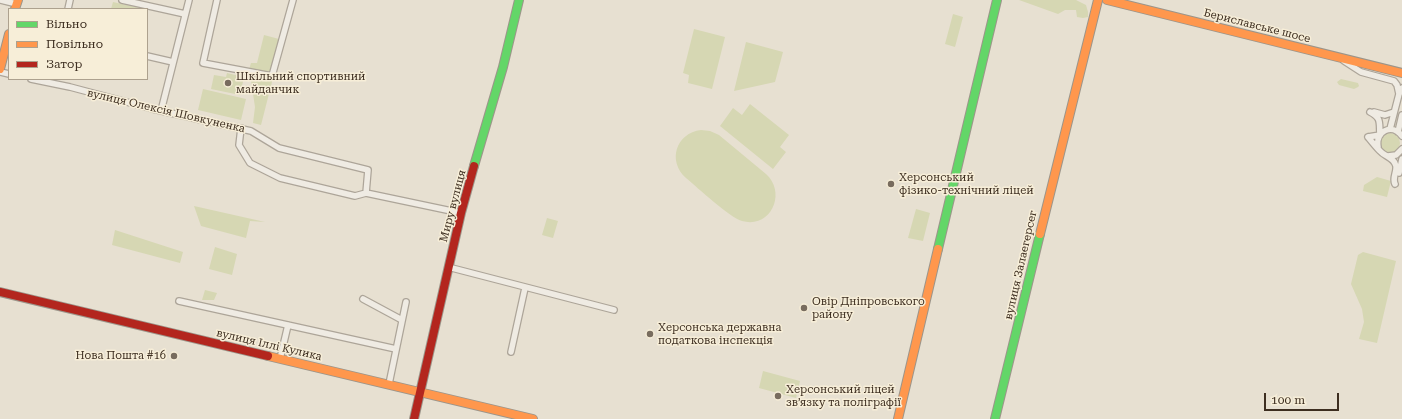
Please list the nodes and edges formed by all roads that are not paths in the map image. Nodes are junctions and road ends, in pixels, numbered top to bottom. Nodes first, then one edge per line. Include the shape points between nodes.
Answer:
1 (0, 0) edge
2 (122, 0) edge
3 (189, 0) edge
4 (217, 0) edge
5 (293, 0) edge
6 (519, 0) edge
7 (997, 0) edge
8 (1098, 0) edge
9 (1107, 0) edge
10 (16, 4) edge
11 (185, 14) junction
12 (8, 36) edge
13 (2, 49) edge
14 (148, 56) edge
15 (1338, 57) junction
16 (173, 62) junction
17 (0, 69) edge
18 (1402, 73) edge
19 (41, 80) edge
20 (51, 81) edge
21 (1400, 91) edge
22 (160, 110) junction
23 (1394, 112) junction
24 (1402, 116) edge
25 (241, 128) junction
26 (1390, 129) junction
27 (1380, 134) junction
28 (1401, 135) edge
29 (1378, 147) junction
30 (1402, 149) edge
31 (1388, 156) junction
32 (1402, 159) edge
33 (366, 193) junction
34 (461, 213) junction
35 (448, 268) junction
36 (526, 288) junction
37 (0, 292) edge
38 (363, 299) dead end
39 (179, 301) dead end
40 (406, 302) dead end
41 (614, 310) dead end
42 (402, 320) junction
43 (288, 325) junction
44 (396, 349) junction
45 (511, 352) dead end
46 (280, 359) junction
47 (389, 384) junction
48 (420, 392) junction
49 (414, 419) edge
50 (533, 419) edge
51 (898, 419) edge
52 (995, 419) edge

1 - 10 street
2 - 11 street
3 - 11 street
4 - 5 street via 202,62 272,76
6 - 34 main road, Миру вулиця via 503,68
7 - 51 main road
8 - 52 main road, вулиця Залаегерсег
9 - 15 main road, Бериславське шосе
11 - 16 street
12 - 13 main road
13 - 17 main road
14 - 16 street
15 - 18 main road, Бериславське шосе
15 - 21 street via 1361,72 1394,81
16 - 22 street
19 - 20 street, вулиця Олексія Шовкуненка
20 - 22 street, вулиця Олексія Шовкуненка
21 - 23 street
22 - 25 street, вулиця Олексія Шовкуненка
23 - 26 street
23 - 27 street via 1386,115 1370,112 1379,119
24 - 28 street
25 - 33 street, вулиця Олексія Шовкуненка via 251,130 279,148 368,170
25 - 33 street via 239,145 250,163 280,178 355,196
26 - 27 street
26 - 28 street
27 - 29 street
27 - 29 street via 1368,137
29 - 31 street
30 - 31 street
31 - 32 street via 1396,165 1394,184 1397,182
33 - 34 street
34 - 35 main road, Миру вулиця
35 - 36 street
35 - 48 main road, Миру вулиця
36 - 41 street
36 - 45 street
37 - 46 main road, вулиця Іллі Кулика
38 - 42 street
39 - 43 street
40 - 42 street
42 - 44 street
43 - 44 street
43 - 46 street
44 - 47 street
46 - 47 main road, вулиця Іллі Кулика
47 - 48 main road, вулиця Іллі Кулика
48 - 49 main road, Миру вулиця
48 - 50 main road, вулиця Іллі Кулика

